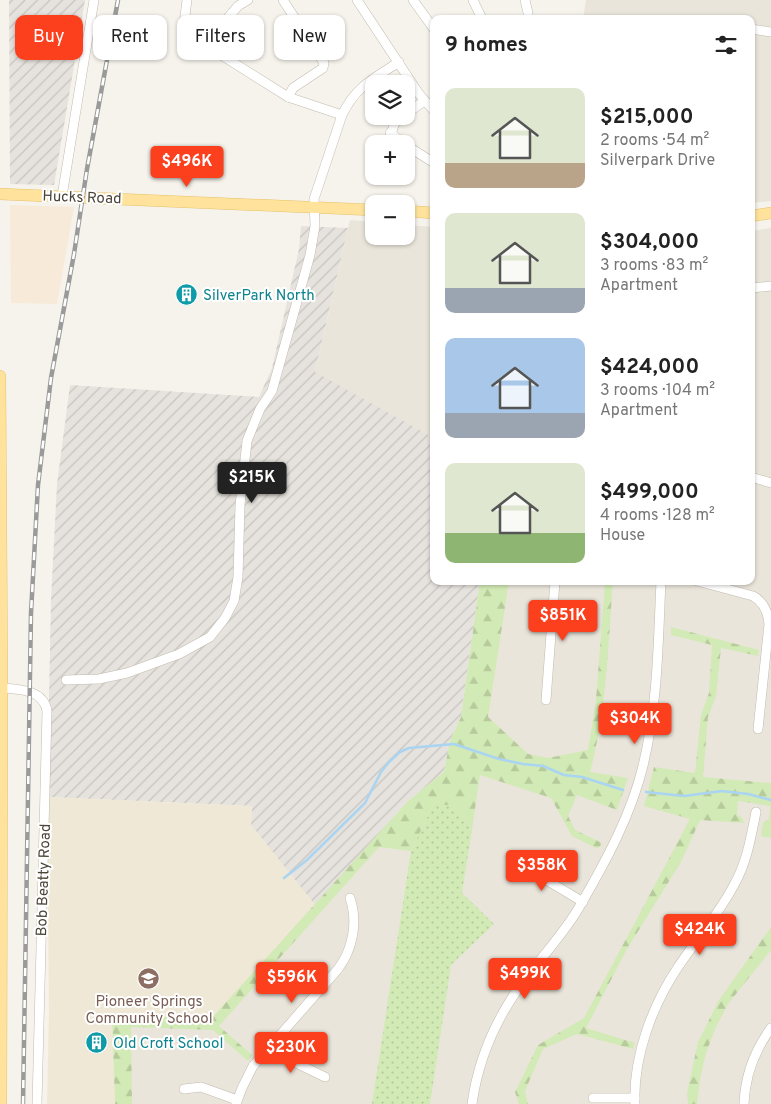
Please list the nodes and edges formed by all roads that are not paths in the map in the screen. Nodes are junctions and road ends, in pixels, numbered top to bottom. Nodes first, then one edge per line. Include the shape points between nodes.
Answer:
1 (94, 0) edge
2 (186, 0) edge
3 (248, 0) edge
4 (283, 0) edge
5 (357, 0) edge
6 (413, 0) edge
7 (473, 0) edge
8 (525, 0) edge
9 (185, 15) edge
10 (230, 15) edge
11 (480, 15) edge
12 (528, 15) edge
13 (430, 23) edge
14 (755, 30) edge
15 (771, 32) edge
16 (229, 60) edge
17 (399, 62) junction
18 (288, 97) junction
19 (424, 101) junction
20 (430, 107) edge
21 (415, 108) edge
22 (342, 115) junction
23 (394, 125) edge
24 (390, 133) joint
25 (393, 135) edge
26 (415, 150) edge
27 (430, 160) edge
28 (0, 194) edge
29 (62, 196) junction
30 (313, 207) junction
31 (365, 210) edge
32 (415, 212) edge
33 (430, 213) edge
34 (771, 213) edge
35 (755, 215) edge
36 (771, 286) edge
37 (755, 288) edge
38 (0, 376) edge
39 (755, 478) edge
40 (771, 483) edge
41 (555, 585) edge
42 (661, 585) edge
43 (712, 585) edge
44 (66, 680) dead end
45 (2, 688) junction
46 (546, 700) dead end
47 (758, 728) dead end
48 (756, 812) dead end
49 (523, 857) dead end
50 (350, 898) dead end
51 (583, 902) junction
52 (771, 1028) edge
53 (274, 1043) junction
54 (325, 1077) dead end
55 (184, 1089) dead end
56 (593, 1098) dead end
57 (635, 1101) edge
58 (237, 1102) edge
59 (1, 1104) edge
60 (37, 1104) edge
61 (472, 1104) edge
62 (744, 1104) edge

1 - 29 street
2 - 9 street
3 - 10 street
4 - 18 street via 324,63 324,68 293,88
5 - 17 street
6 - 13 street
7 - 11 street
8 - 12 street
14 - 15 street
16 - 18 street
17 - 19 street
17 - 22 street via 370,80 354,95
18 - 22 street
19 - 20 street
19 - 21 street
22 - 30 street
23 - 24 street
24 - 25 street
26 - 27 street
28 - 29 main road, Hucks Road
29 - 30 main road, Hucks Road
30 - 31 main road, Hucks Road
30 - 44 street via 315,226 310,255 272,391 260,409 247,440 234,601 210,637 179,654 99,679
32 - 33 main road
34 - 35 main road
36 - 37 street
38 - 45 main road
39 - 40 street
41 - 46 street
42 - 51 street via 658,669 643,766 621,828
43 - 47 street via 753,596 766,608 769,624
45 - 59 main road
45 - 60 street, Bob Beatty Road via 40,696 47,710
48 - 57 street via 746,859 734,885 677,968 655,1009 642,1049
49 - 51 street via 542,878
50 - 53 street via 354,924 347,956
51 - 61 street via 504,1011 482,1058
52 - 62 street via 750,1068
53 - 54 street via 298,1064
53 - 58 street via 253,1066
55 - 58 street via 201,1087
56 - 57 street

